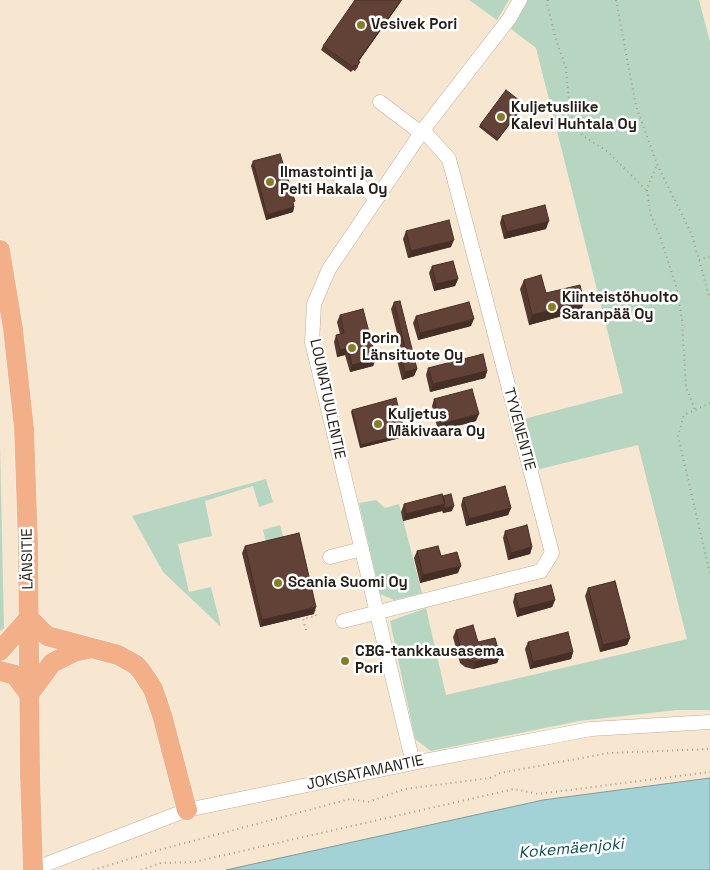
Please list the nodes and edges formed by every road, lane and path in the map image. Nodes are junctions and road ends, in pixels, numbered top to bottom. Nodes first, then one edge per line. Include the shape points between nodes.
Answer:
1 (520, 0) edge
2 (548, 0) edge
3 (616, 0) edge
4 (380, 102) dead end
5 (422, 132) junction
6 (657, 164) junction
7 (340, 184) dead end
8 (647, 187) junction
9 (377, 198) junction
10 (0, 250) edge
11 (710, 256) edge
12 (699, 260) junction
13 (709, 292) edge
14 (710, 299) edge
15 (710, 403) edge
16 (695, 410) junction
17 (362, 549) junction
18 (330, 557) dead end
19 (710, 574) edge
20 (314, 606) edge
21 (378, 613) junction
22 (29, 618) junction
23 (343, 621) dead end
24 (306, 630) dead end
25 (92, 648) junction
26 (0, 651) edge
27 (0, 671) edge
28 (29, 694) junction
29 (710, 722) edge
30 (710, 749) edge
31 (413, 763) junction
32 (710, 772) edge
33 (187, 810) junction
34 (32, 870) edge
35 (93, 870) edge
36 (141, 870) edge

1 - 5 street, LOUNATUULENTIE
2 - 8 path via 566,68 570,114 582,135 608,152 646,190
3 - 6 path via 636,106
4 - 5 street, TYVENENTIE
5 - 9 street, LOUNATUULENTIE
5 - 21 street, TYVENENTIE via 448,159 552,553 541,572
6 - 8 path
6 - 12 path via 692,234
7 - 9 street via 354,182
8 - 16 path via 651,216 678,289 686,387
9 - 17 street, LOUNATUULENTIE via 329,270 314,304 312,342
10 - 22 highway, LÄNSITIE via 24,428
11 - 12 path
12 - 13 path
13 - 14 path
15 - 16 path
16 - 19 path via 684,415 678,436
17 - 18 street
17 - 21 street, LOUNATUULENTIE
20 - 24 path via 316,616 303,619
21 - 23 street, TYVENENTIE
21 - 31 street, LOUNATUULENTIE
22 - 25 highway via 47,636
22 - 26 highway
22 - 28 highway, LÄNSITIE
25 - 28 highway via 74,652 52,663
25 - 33 highway via 127,659 148,680 162,715
27 - 28 highway via 15,675
28 - 34 highway, LÄNSITIE, bridge
29 - 31 street, JOKISATAMANTIE via 591,729
30 - 35 path via 609,754 500,773 490,778 405,789 368,802 350,799
31 - 33 street, JOKISATAMANTIE
32 - 36 path via 538,794 514,789 194,862 162,863
33 - 34 street, JOKISATAMANTIE

